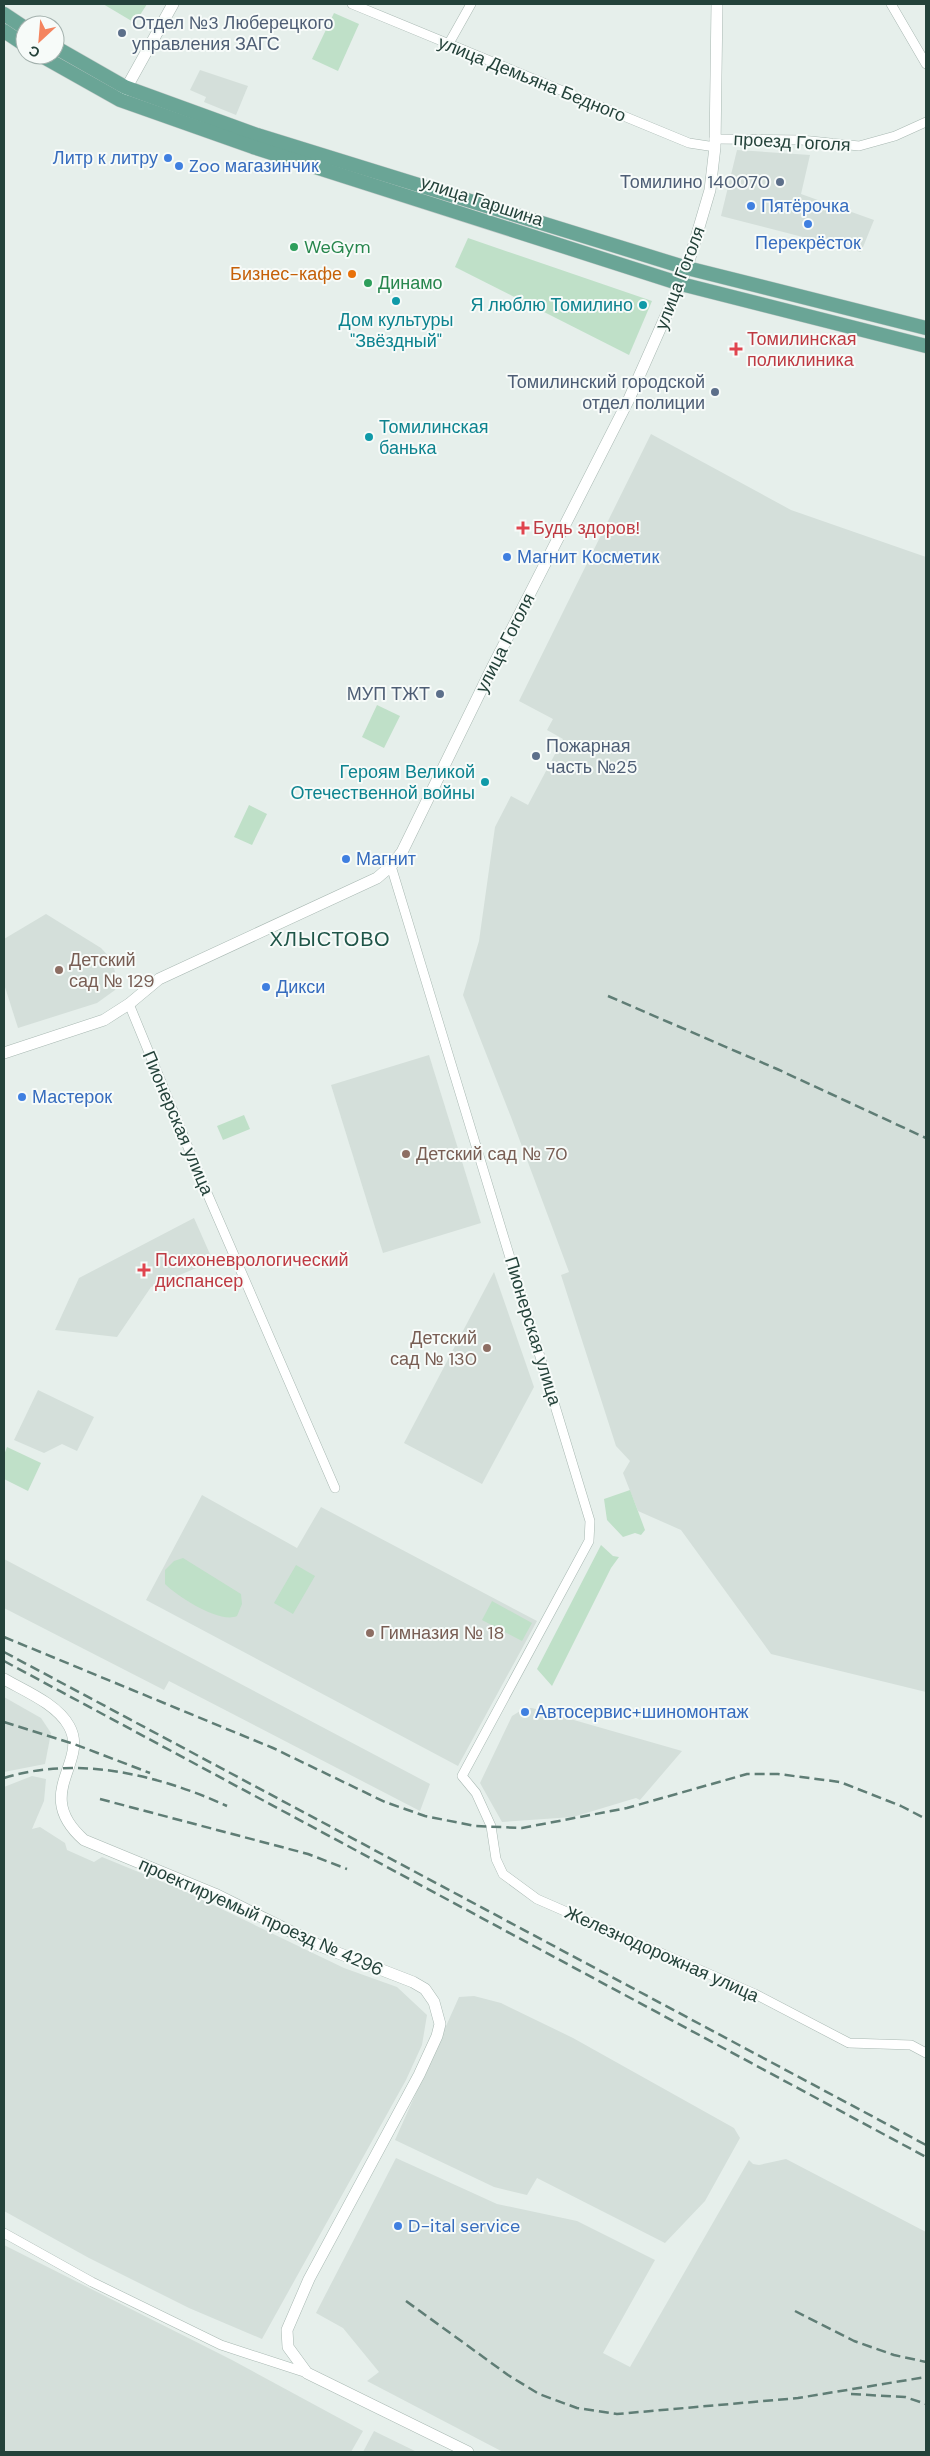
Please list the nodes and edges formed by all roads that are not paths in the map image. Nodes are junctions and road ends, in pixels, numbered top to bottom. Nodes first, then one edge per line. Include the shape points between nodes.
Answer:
1 (173, 4) edge
2 (352, 4) edge
3 (471, 4) edge
4 (717, 4) edge
5 (891, 4) edge
6 (4, 14) edge
7 (15, 21) edge
8 (4, 31) edge
9 (15, 38) edge
10 (448, 45) junction
11 (65, 53) edge
12 (926, 64) edge
13 (58, 65) edge
14 (126, 87) junction
15 (120, 100) junction
16 (926, 122) edge
17 (714, 143) junction
18 (687, 268) junction
19 (681, 284) junction
20 (926, 328) edge
21 (926, 346) edge
22 (391, 866) junction
23 (130, 1004) junction
24 (4, 1054) edge
25 (335, 1488) dead end
26 (4, 1679) edge
27 (462, 1776) joint
28 (926, 2053) edge
29 (4, 2233) edge
30 (307, 2373) junction
31 (468, 2452) edge

1 - 14 street
2 - 10 street, улица Демьяна Бедного
3 - 10 street
4 - 17 street, улица Гоголя
5 - 12 street
6 - 7 main road
8 - 9 main road
10 - 17 street, улица Демьяна Бедного via 688,143
11 - 14 main road, улица Гаршина
13 - 15 main road, улица Гаршина
14 - 15 street
14 - 18 main road, улица Гаршина via 257,135
15 - 19 main road, улица Гаршина via 253,147
16 - 17 street, проезд Гоголя via 895,136 859,146 801,140
17 - 18 street, улица Гоголя via 710,190
18 - 19 street, улица Гоголя
18 - 20 main road, улица Гаршина
19 - 21 main road, улица Гаршина
19 - 22 street, улица Гоголя via 629,398 402,852
22 - 23 street, улица Гоголя via 361,887 159,979
22 - 27 street, Пионерская улица via 590,1521 589,1541
23 - 24 street, улица Гоголя via 104,1020
23 - 25 street, Пионерская улица via 142,1040
26 - 30 street, проектируемый проезд № 4296 via 59,1713 69,1725 74,1744 60,1799 63,1815 71,1829 84,1840 215,1894 320,1946 413,1982 426,1989 434,2002 440,2024 428,2056 309,2279 287,2330 288,2347
27 - 28 street, Железнодорожная улица via 476,1793 492,1826 496,1859 503,1874 537,1899 755,1994 849,2043 911,2045
29 - 30 street via 92,2282 221,2345
30 - 31 street

